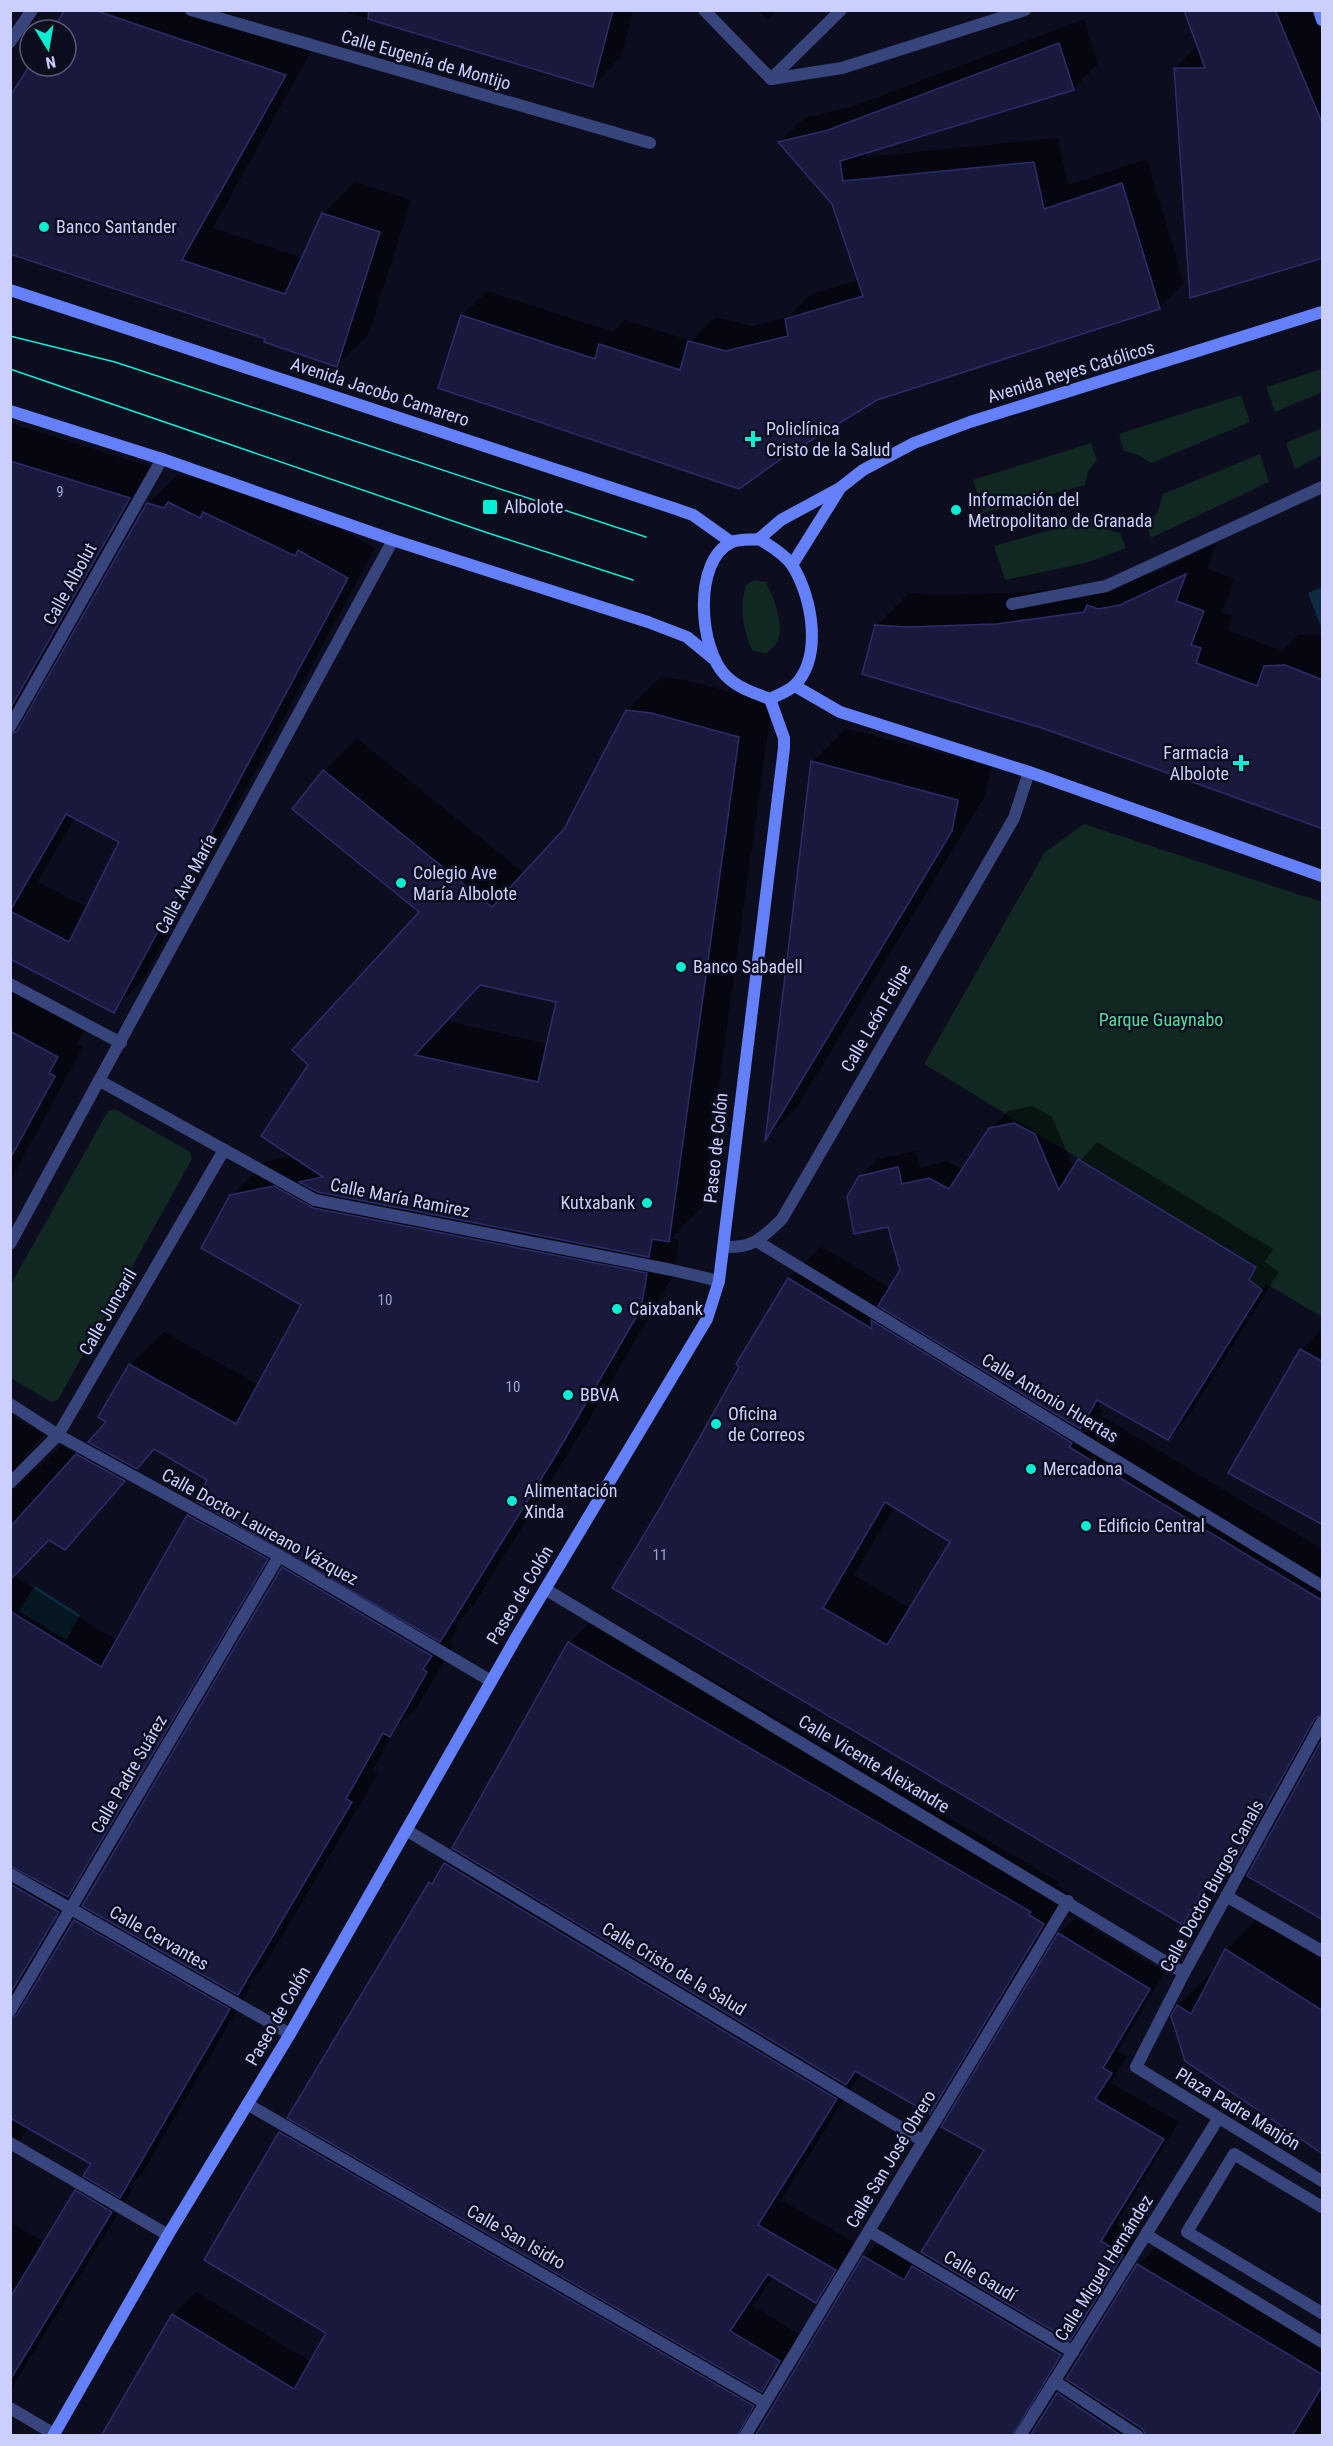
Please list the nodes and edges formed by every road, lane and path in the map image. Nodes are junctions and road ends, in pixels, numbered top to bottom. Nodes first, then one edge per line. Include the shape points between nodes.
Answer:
1 (32, 10) edge
2 (191, 10) edge
3 (704, 10) edge
4 (841, 10) edge
5 (1025, 10) edge
6 (1318, 10) edge
7 (1323, 20) edge
8 (10, 42) edge
9 (771, 79) junction
10 (650, 143) dead end
11 (10, 290) edge
12 (1323, 312) edge
13 (10, 411) edge
14 (162, 459) junction
15 (1323, 487) edge
16 (840, 488) junction
17 (759, 539) junction
18 (393, 540) junction
19 (731, 542) junction
20 (792, 565) junction
21 (1012, 604) dead end
22 (715, 660) junction
23 (795, 686) junction
24 (770, 699) junction
25 (10, 727) edge
26 (1029, 772) junction
27 (1323, 876) edge
28 (10, 984) edge
29 (121, 1043) junction
30 (100, 1081) junction
31 (224, 1150) junction
32 (758, 1242) junction
33 (10, 1244) edge
34 (723, 1247) junction
35 (719, 1281) junction
36 (10, 1404) edge
37 (58, 1435) junction
38 (10, 1483) edge
39 (279, 1556) junction
40 (1323, 1586) edge
41 (545, 1589) junction
42 (491, 1680) junction
43 (1323, 1722) edge
44 (406, 1830) junction
45 (10, 1874) edge
46 (1226, 1896) junction
47 (1068, 1901) junction
48 (72, 1908) junction
49 (1323, 1951) edge
50 (1184, 1973) junction
51 (10, 2011) edge
52 (290, 2034) junction
53 (1136, 2067) joint
54 (247, 2104) junction
55 (1218, 2120) junction
56 (923, 2140) junction
57 (10, 2143) edge
58 (1323, 2181) edge
59 (1323, 2207) edge
60 (869, 2231) junction
61 (168, 2235) junction
62 (1147, 2235) junction
63 (1323, 2313) edge
64 (1323, 2343) edge
65 (1072, 2352) junction
66 (1054, 2381) junction
67 (765, 2403) junction
68 (10, 2408) edge
69 (54, 2435) edge
70 (745, 2436) edge
71 (1020, 2436) edge
72 (1138, 2436) edge

1 - 8 street
2 - 10 street, Calle Eugenía de Montijo
3 - 9 street
4 - 9 street
5 - 9 street via 842,68
6 - 7 street
11 - 19 street, Avenida Jacobo Camarero via 676,509
12 - 16 street, Avenida Reyes Católicos via 970,422 914,443 863,470
13 - 14 street
14 - 18 street
14 - 25 street, Calle Albolut
15 - 21 street via 1106,586
16 - 17 street, Avenida Reyes Católicos via 781,520
16 - 20 street, Avenida Reyes Católicos
17 - 19 street
17 - 20 street
18 - 22 street via 658,626 687,637
18 - 29 street, Calle Ave María
19 - 22 street via 716,557 706,578 702,600
20 - 23 street via 806,597 812,635 808,663
22 - 24 street via 724,675 740,687
23 - 24 street
23 - 26 street via 840,712
24 - 34 street, Paseo de Colón via 784,748
26 - 27 street
26 - 32 street, Calle León Felipe via 1014,818 782,1219
28 - 29 street
29 - 30 street, Calle Ave María
30 - 31 street, Calle María Ramirez
30 - 33 street, Calle Ave María
31 - 35 street, Calle María Ramirez via 315,1200
31 - 37 street, Calle Juncaril
32 - 34 street
32 - 40 street, Calle Antonio Huertas
34 - 35 street, Paseo de Colón
35 - 41 street, Paseo de Colón via 708,1319
36 - 37 street, Calle Doctor Laureano Vázquez
37 - 38 street, Calle Juncaril
37 - 39 street, Calle Doctor Laureano Vázquez
39 - 42 street, Calle Doctor Laureano Vázquez
39 - 48 street, Calle Padre Suárez
41 - 42 street, Paseo de Colón
41 - 47 street, Calle Vicente Aleixandre
42 - 44 street, Paseo de Colón
43 - 46 street, Calle Doctor Burgos Canals
44 - 52 street, Paseo de Colón
44 - 56 street, Calle Cristo de la Salud
45 - 48 street, Calle Cervantes
46 - 49 street
46 - 50 street, Calle Doctor Burgos Canals
47 - 50 street, Calle Vicente Aleixandre
47 - 56 street, Calle San José Obrero
48 - 51 street, Calle Padre Suárez
48 - 52 street, Calle Cervantes
50 - 53 street, Calle Doctor Burgos Canals
52 - 54 street, Paseo de Colón
53 - 55 street, Plaza Padre Manjón
54 - 61 street, Paseo de Colón
54 - 67 street, Calle San Isidro
55 - 58 street, Plaza Padre Manjón
55 - 62 street, Calle Miguel Hernández
56 - 60 street, Calle San José Obrero
57 - 61 street
59 - 63 street via 1234,2154 1187,2232
60 - 65 street, Calle Gaudí
60 - 67 street, Calle San José Obrero
61 - 69 street, Paseo de Colón
62 - 64 street
62 - 65 street, Calle Miguel Hernández
65 - 66 street, Calle Miguel Hernández
66 - 71 street, Calle Miguel Hernández
66 - 72 street
67 - 70 street, Calle San José Obrero
68 - 69 street

